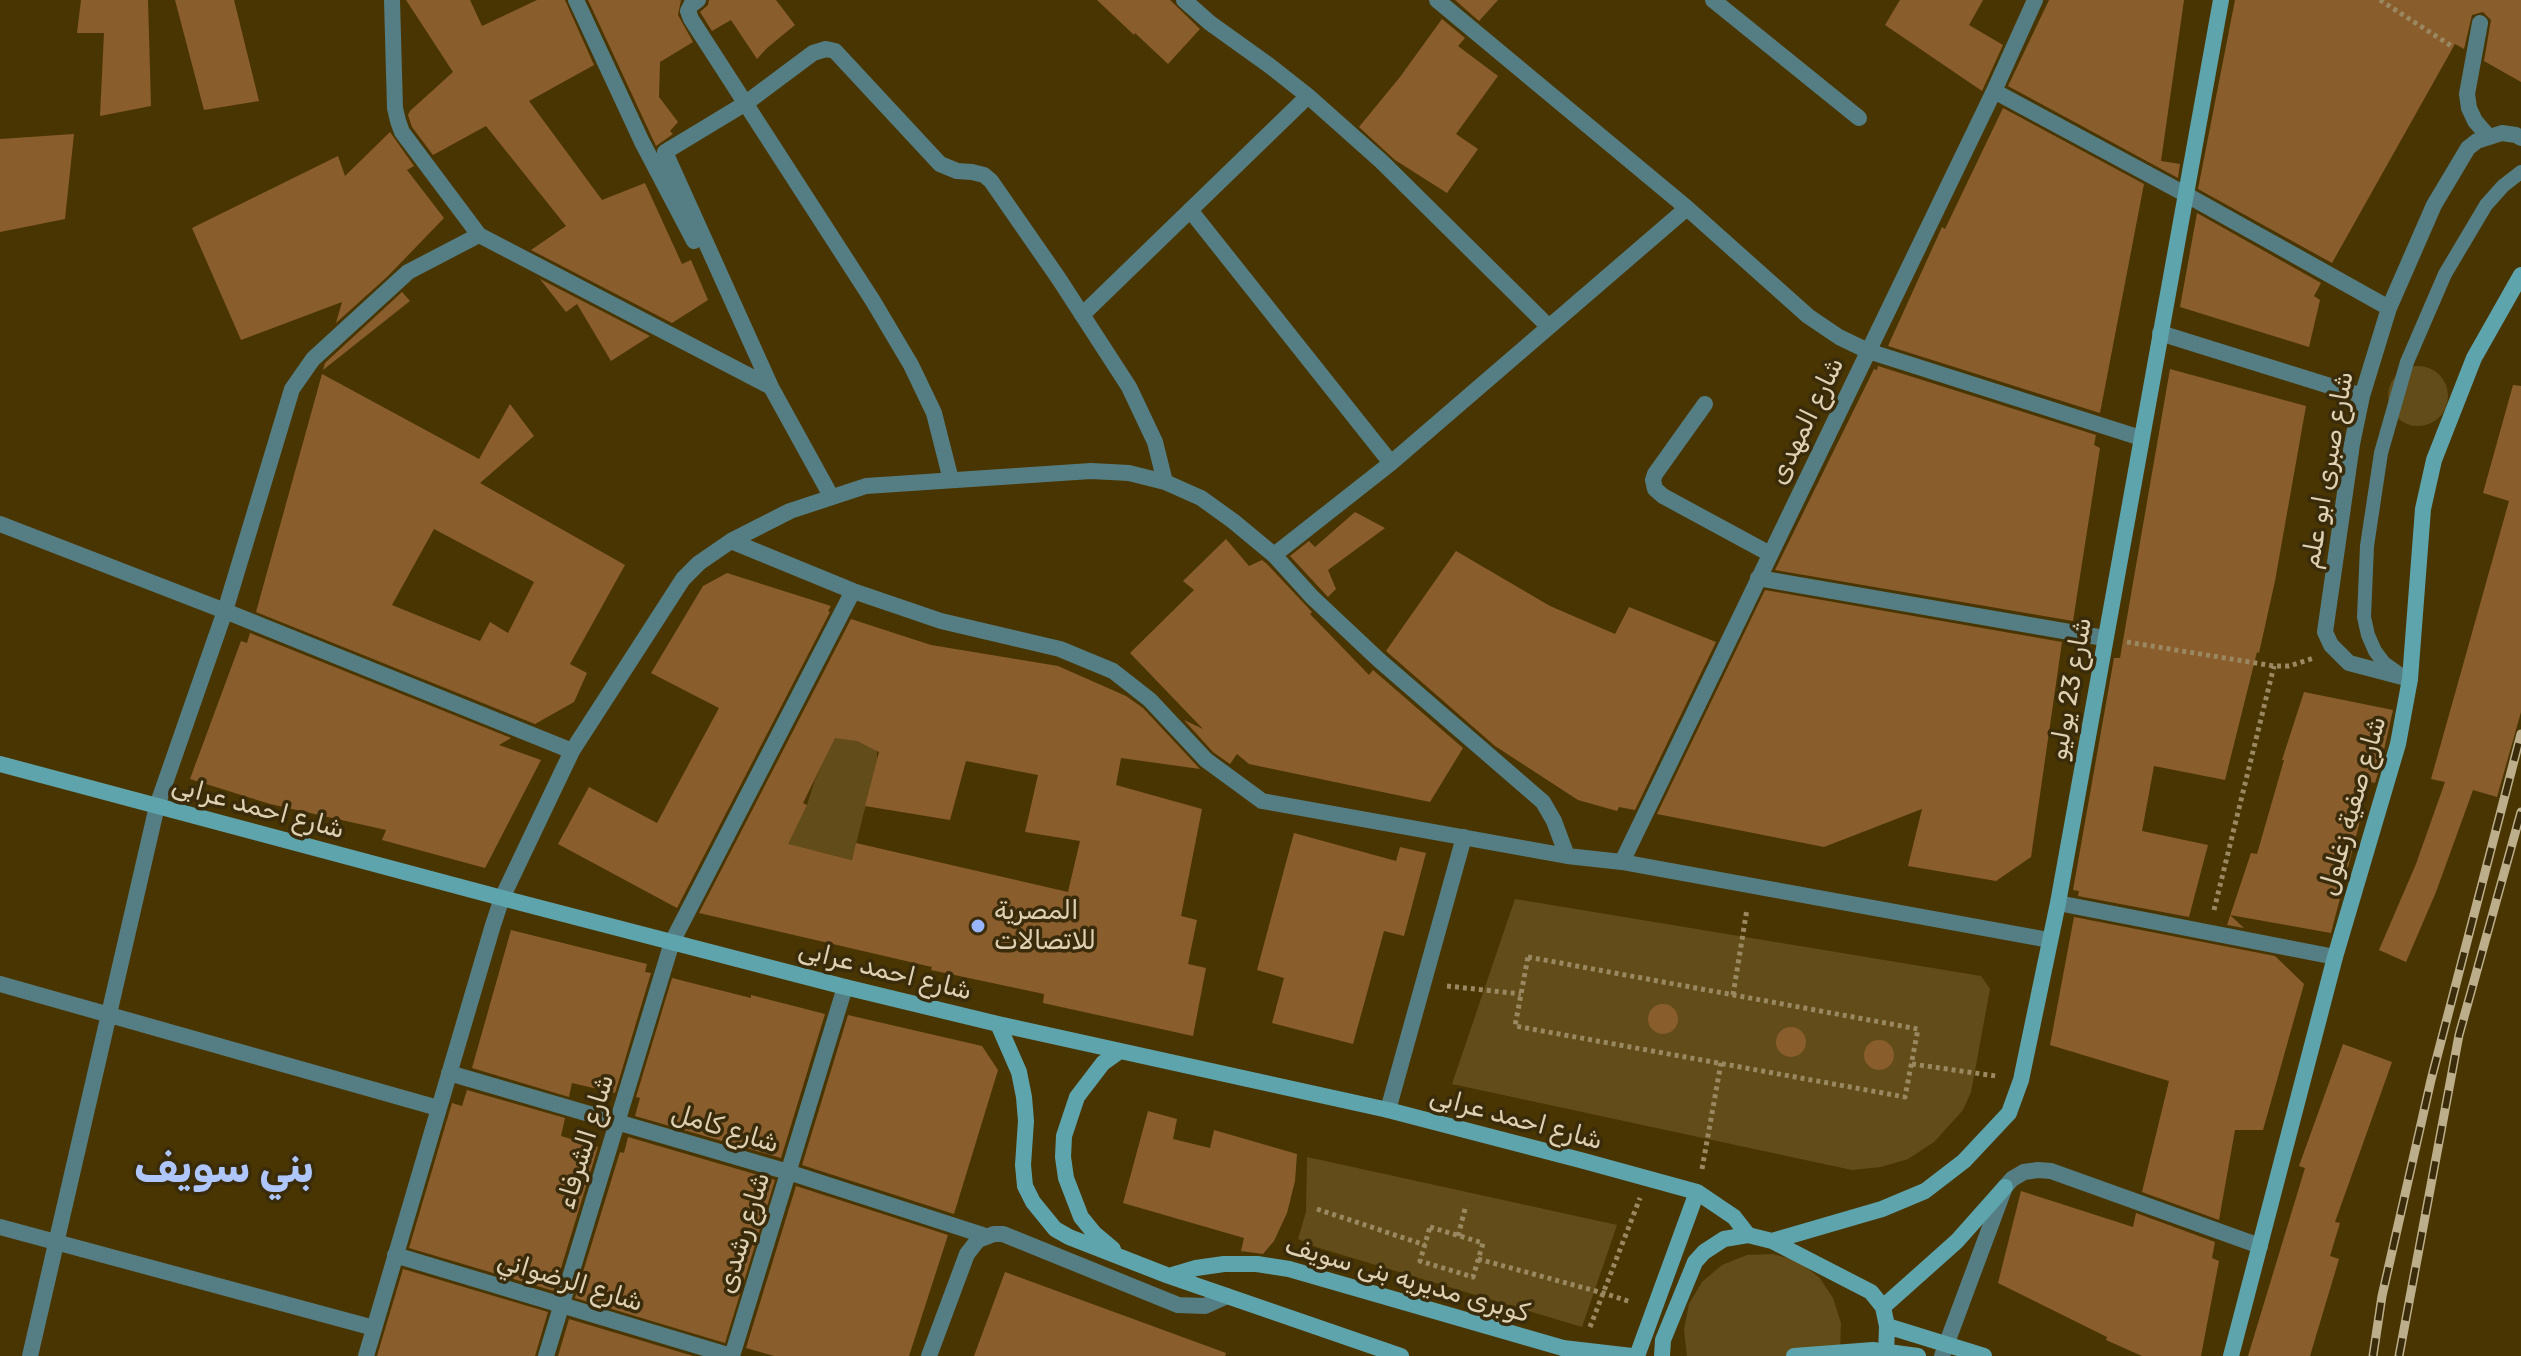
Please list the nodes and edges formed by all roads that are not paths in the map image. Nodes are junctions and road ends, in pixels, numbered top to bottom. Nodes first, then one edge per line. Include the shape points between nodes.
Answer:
1 (392, 0) edge
2 (576, 0) edge
3 (698, 0) edge
4 (1184, 0) edge
5 (1437, 0) edge
6 (1713, 0) edge
7 (2035, 0) edge
8 (2221, 0) edge
9 (2480, 23) dead end
10 (1994, 91) junction
11 (1308, 96) junction
12 (746, 103) junction
13 (1859, 118) dead end
14 (2488, 136) junction
15 (2521, 138) edge
16 (2521, 172) edge
17 (2185, 194) junction
18 (1687, 208) junction
19 (1190, 210) junction
20 (479, 235) junction
21 (2521, 275) edge
22 (2389, 308) junction
23 (1082, 315) junction
24 (1548, 326) junction
25 (2160, 333) junction
26 (1868, 351) junction
27 (771, 387) junction
28 (2362, 396) junction
29 (1705, 404) dead end
30 (2141, 438) junction
31 (1391, 463) junction
32 (951, 480) junction
33 (1165, 482) junction
34 (831, 496) junction
35 (0, 524) edge
36 (731, 541) junction
37 (1770, 554) junction
38 (1274, 555) junction
39 (1758, 578) junction
40 (853, 591) junction
41 (225, 611) junction
42 (2104, 638) junction
43 (2410, 679) junction
44 (572, 751) junction
45 (0, 764) edge
46 (157, 806) junction
47 (1464, 837) junction
48 (1567, 856) junction
49 (1622, 862) junction
50 (502, 898) junction
51 (2058, 903) junction
52 (2049, 940) junction
53 (672, 942) junction
54 (2335, 957) junction
55 (0, 984) edge
56 (845, 987) junction
57 (109, 1015) junction
58 (998, 1024) junction
59 (1120, 1051) junction
60 (449, 1073) junction
61 (438, 1108) junction
62 (1388, 1110) junction
63 (617, 1121) junction
64 (788, 1172) junction
65 (2005, 1187) junction
66 (1697, 1192) junction
67 (0, 1227) edge
68 (1748, 1235) junction
69 (986, 1236) junction
70 (1772, 1241) junction
71 (57, 1243) junction
72 (2260, 1246) junction
73 (395, 1255) junction
74 (1124, 1257) junction
75 (1169, 1276) junction
76 (1227, 1296) junction
77 (561, 1305) junction
78 (1883, 1307) junction
79 (1887, 1326) junction
80 (374, 1328) junction
81 (1944, 1350) edge
82 (30, 1356) edge
83 (366, 1356) edge
84 (546, 1356) edge
85 (731, 1356) edge
86 (929, 1356) edge
87 (1401, 1356) edge
88 (1634, 1356) edge
89 (1662, 1356) edge
90 (1794, 1356) edge
91 (1886, 1356) edge
92 (1918, 1356) edge
93 (1984, 1356) edge
94 (2231, 1356) edge

1 - 20 street via 395,108 402,132
2 - 27 street via 642,142
3 - 12 street via 688,11 691,19
4 - 11 street
5 - 18 street
6 - 13 street
7 - 10 street, شارع المهدى
8 - 17 main road, شارع 23 يوليو
9 - 14 street via 2467,94 2475,121
10 - 17 street
10 - 26 street, شارع المهدى
11 - 19 street
11 - 24 street
12 - 23 street via 813,53 835,51 940,164 991,181
12 - 27 street via 665,152
12 - 32 street via 911,365 934,413
14 - 15 street
14 - 22 street, شارع صبرى ابو علم via 2468,148 2434,205
16 - 43 lane via 2486,205 2445,274 2407,362 2381,453 2367,546 2364,617 2375,651 2396,673
17 - 22 street
17 - 25 main road, شارع 23 يوليو
18 - 24 street
18 - 26 street via 1808,316
19 - 23 street
19 - 31 street
20 - 27 street
20 - 41 street via 408,272 313,359 292,389
21 - 43 main road, شارع صفية زغلول via 2474,358 2434,460 2423,509
22 - 28 street, شارع صبرى ابو علم
23 - 33 street via 1144,416
24 - 31 street
25 - 28 street
25 - 30 main road, شارع 23 يوليو
26 - 30 street
26 - 37 street, شارع المهدى
27 - 34 street
28 - 43 street, شارع صبرى ابو علم via 2325,632 2340,657 2358,667
29 - 37 street via 1655,474 1655,489
30 - 42 main road, شارع 23 يوليو
31 - 38 street
32 - 33 street via 1091,471
32 - 34 street via 866,486
33 - 38 street via 1201,498
34 - 36 street
35 - 41 street
36 - 40 street
36 - 44 street via 683,579
37 - 39 street, شارع المهدى
38 - 48 street via 1379,660 1543,802
39 - 42 street
39 - 49 street, شارع المهدى
40 - 47 street via 941,621 1060,649 1113,671 1150,700 1206,760 1262,801
40 - 53 street, شارع الشرفاء
41 - 44 street
41 - 46 street
42 - 51 main road, شارع 23 يوليو
43 - 54 main road, شارع صفية زغلول via 2398,744
44 - 50 street
45 - 46 main road, شارع احمد عرابى
46 - 50 main road, شارع احمد عرابى
46 - 57 street
47 - 48 street
47 - 62 street
48 - 49 street
49 - 52 street
50 - 53 main road, شارع احمد عرابى
50 - 60 street
51 - 52 main road, شارع 23 يوليو
51 - 54 street
52 - 70 main road, شارع 23 يوليو via 2021,1080 2009,1113 1996,1128 1925,1191
53 - 56 main road, شارع احمد عرابى
53 - 63 street, شارع الشرفاء
54 - 72 main road, شارع صفية زغلول
55 - 57 street
56 - 58 main road, شارع احمد عرابى
56 - 64 street, شارع رشدى
57 - 61 street
57 - 71 street
58 - 59 main road, شارع احمد عرابى
58 - 74 main road via 1021,1084 1025,1186 1033,1202 1055,1229
59 - 62 main road, شارع احمد عرابى
59 - 74 main road via 1103,1063 1077,1097 1063,1157 1081,1217
60 - 61 street
60 - 63 street, شارع كامل
61 - 73 street
62 - 66 main road, شارع احمد عرابى
63 - 64 street, شارع كامل
63 - 77 street, شارع الشرفاء
64 - 69 street, شارع كامل
64 - 85 street, شارع رشدى
65 - 72 street via 2024,1172 2051,1171
65 - 78 main road via 1957,1241
65 - 81 street
66 - 68 main road, شارع احمد عرابى via 1734,1217
66 - 88 main road
67 - 71 street
68 - 70 main road
68 - 89 main road via 1724,1239 1695,1262 1663,1340
69 - 76 street, شارع كامل via 1003,1234 1178,1305 1205,1306
69 - 86 street via 967,1254
70 - 78 main road via 1871,1292
71 - 80 street
71 - 82 street
72 - 94 main road, شارع صفية زغلول
73 - 77 street, شارع الرضواني
73 - 80 street
74 - 75 main road
75 - 76 main road
75 - 88 main road, كوبرى مديريه بنى سويف, bridge via 1224,1264 1289,1269 1563,1348
76 - 87 main road
77 - 84 street, شارع الشرفاء
77 - 85 street, شارع الرضواني
78 - 79 main road
79 - 81 main road
79 - 91 main road
80 - 83 street
81 - 93 main road
90 - 92 main road, bridge via 1873,1350

